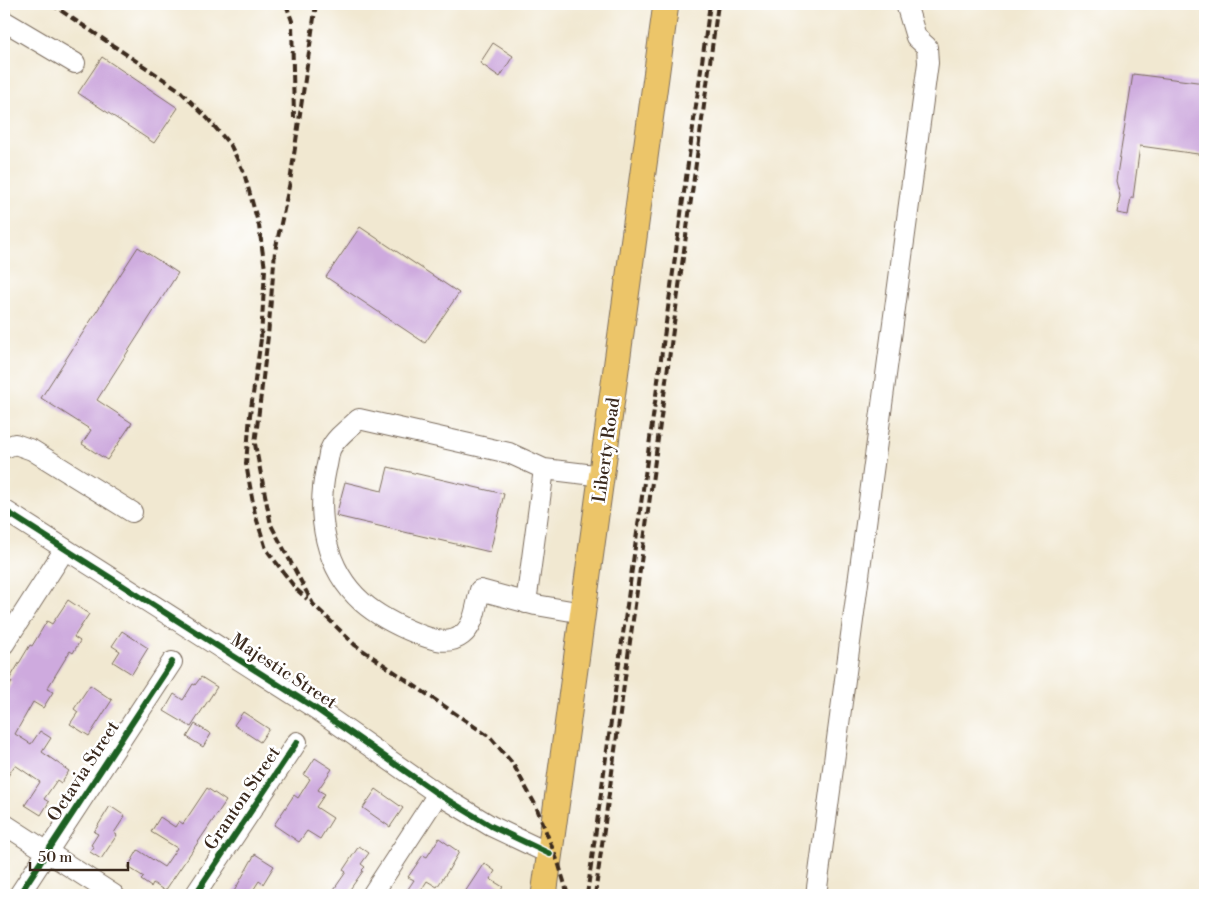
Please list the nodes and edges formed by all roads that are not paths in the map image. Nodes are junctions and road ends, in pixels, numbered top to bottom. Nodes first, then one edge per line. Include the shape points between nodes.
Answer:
1 (666, 4) edge
2 (906, 4) edge
3 (4, 20) edge
4 (75, 63) dead end
5 (4, 448) edge
6 (544, 469) junction
7 (603, 476) junction
8 (4, 510) edge
9 (132, 512) dead end
10 (65, 549) junction
11 (526, 603) junction
12 (583, 613) junction
13 (4, 644) edge
14 (172, 662) dead end
15 (297, 742) dead end
16 (438, 794) junction
17 (4, 824) edge
18 (47, 853) junction
19 (550, 854) junction
20 (19, 895) edge
21 (114, 895) edge
22 (195, 895) edge
23 (372, 895) edge
24 (544, 895) edge
25 (816, 895) edge

1 - 7 main road, Liberty Road
2 - 25 street via 916,38 927,47 928,63
3 - 4 street
5 - 9 street via 15,444 32,450
6 - 7 street
6 - 11 street
6 - 11 street via 509,453 359,419 331,449 322,490 322,521 334,566 362,602 392,624 434,640 449,641 461,636 471,625 480,590
7 - 12 main road, Liberty Road
8 - 10 street, Majestic Street
10 - 13 street
10 - 16 street, Majestic Street via 318,710
11 - 12 street
12 - 19 main road, Liberty Road
14 - 18 street, Octavia Street
15 - 22 street, Granton Street
16 - 19 street, Majestic Street via 491,826
16 - 23 street
17 - 18 street
18 - 20 street, Octavia Street
18 - 21 street
19 - 24 main road, Liberty Road

